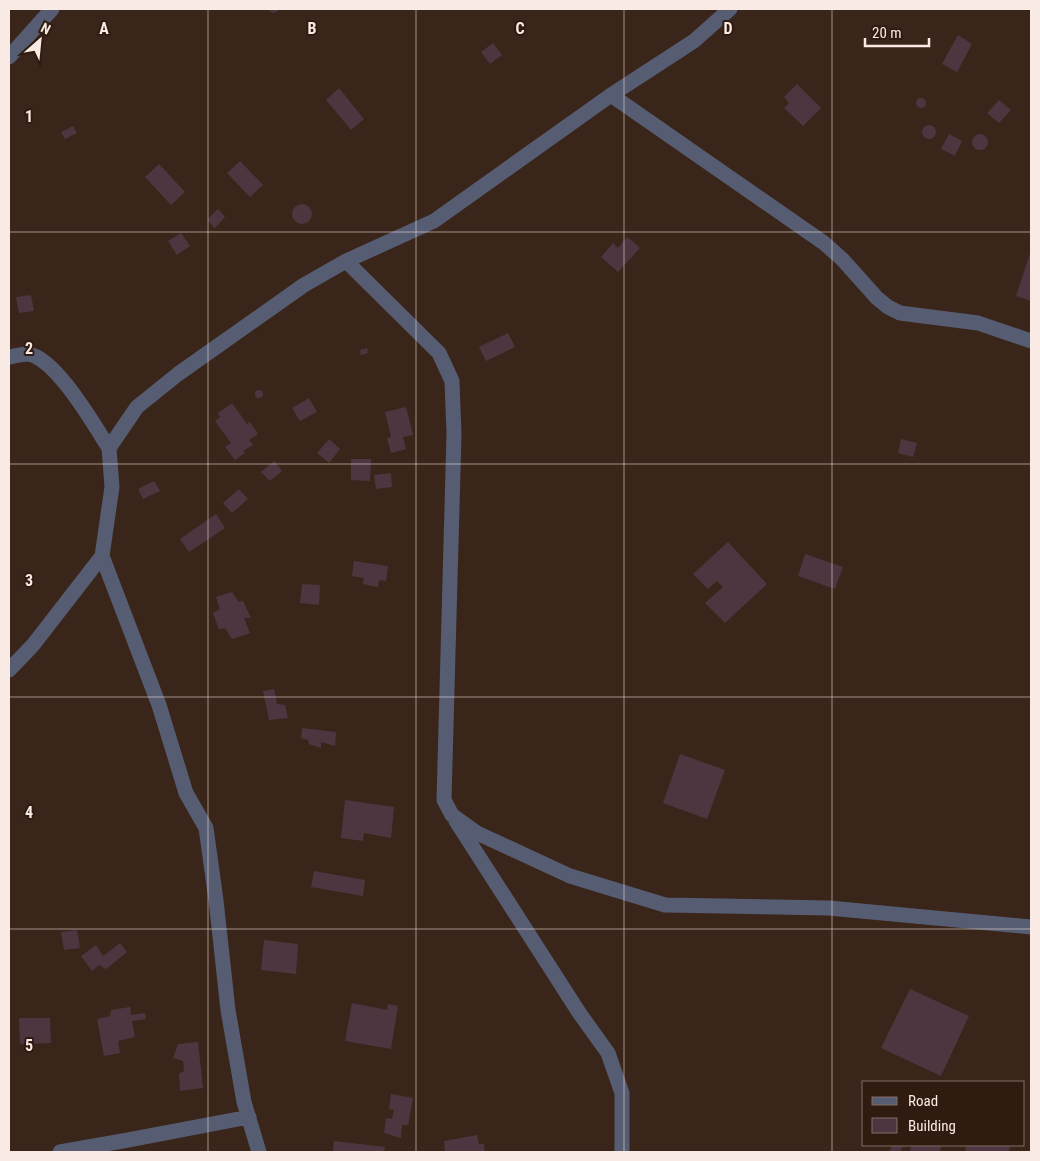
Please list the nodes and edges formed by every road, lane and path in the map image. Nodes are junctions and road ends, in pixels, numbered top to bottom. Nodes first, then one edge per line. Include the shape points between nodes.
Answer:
1 (52, 9) edge
2 (730, 9) edge
3 (9, 57) edge
4 (610, 95) junction
5 (346, 261) junction
6 (1031, 341) edge
7 (9, 357) edge
8 (109, 448) junction
9 (102, 556) junction
10 (9, 670) edge
11 (452, 815) junction
12 (1031, 927) edge
13 (249, 1117) junction
14 (60, 1152) edge
15 (259, 1152) edge
16 (622, 1152) edge

1 - 3 street
2 - 4 street via 694,41
4 - 5 street via 434,220
4 - 6 street via 824,243 888,307 900,313 978,323
5 - 8 street via 304,285 178,374 137,407
5 - 11 street via 439,353 452,381 454,434 444,800
7 - 8 street via 29,354 48,364 65,383
8 - 9 street via 112,487
9 - 10 street via 33,645
9 - 13 street via 159,705 186,793 206,828 228,1010
11 - 12 street via 477,833 570,876 665,905 829,908
11 - 16 street via 608,1053 622,1092
13 - 14 street
13 - 15 street

